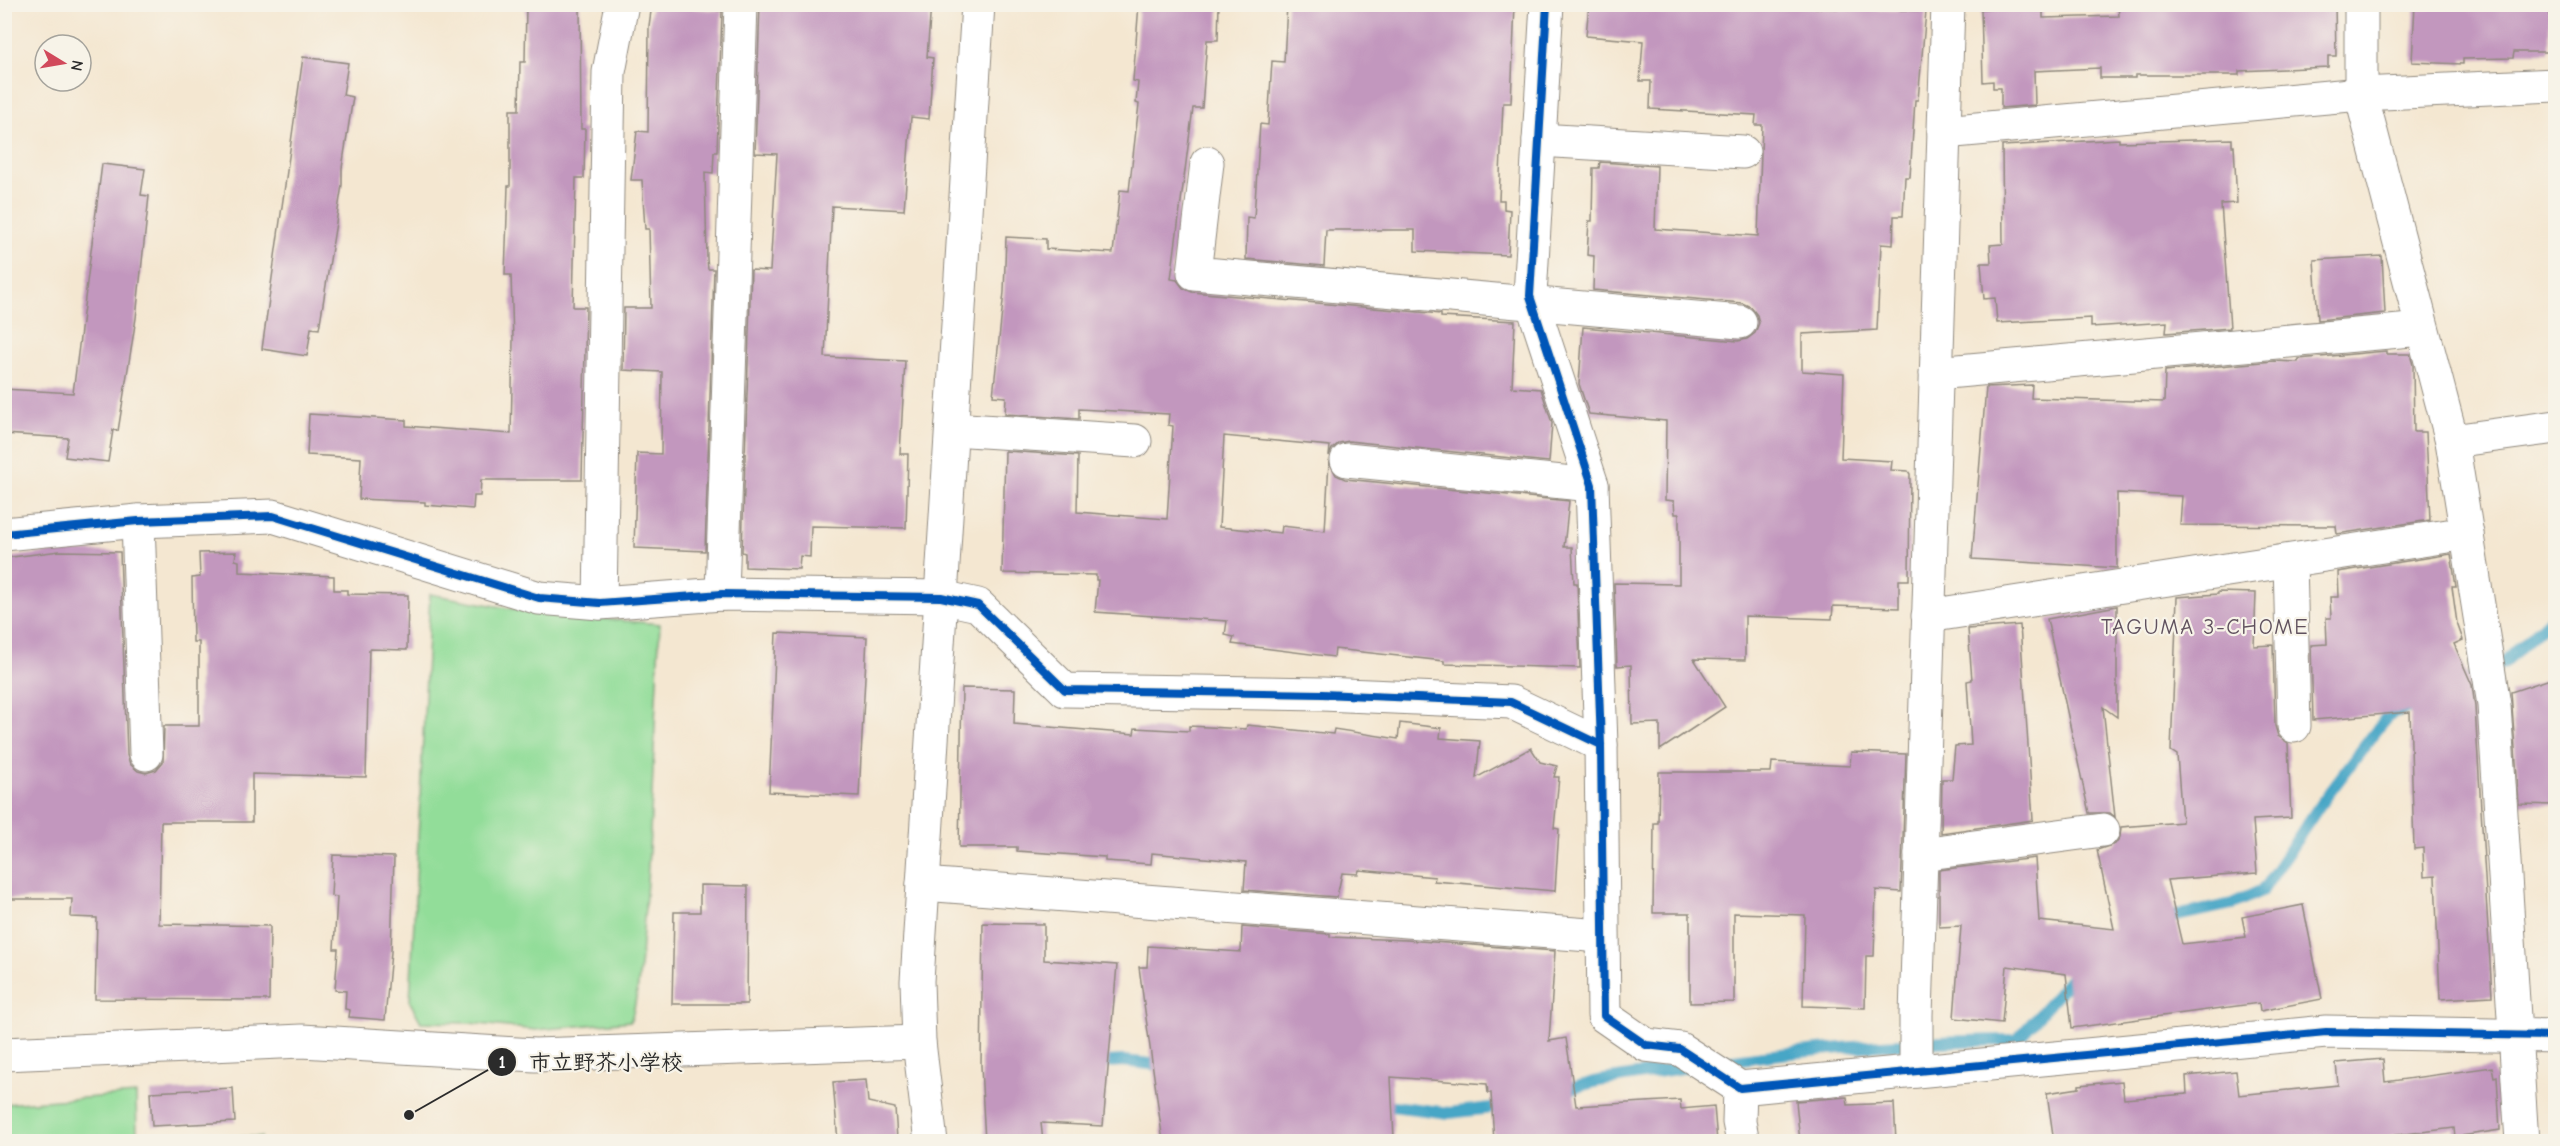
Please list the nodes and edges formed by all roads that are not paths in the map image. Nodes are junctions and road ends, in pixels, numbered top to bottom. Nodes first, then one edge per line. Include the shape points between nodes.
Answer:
1 (622, 4) edge
2 (741, 4) edge
3 (978, 4) edge
4 (1547, 4) edge
5 (1948, 4) edge
6 (2361, 4) edge
7 (2556, 85) edge
8 (2361, 94) junction
9 (1944, 132) junction
10 (1539, 140) junction
11 (1743, 152) dead end
12 (1207, 162) dead end
13 (1533, 304) junction
14 (1740, 322) dead end
15 (2422, 329) junction
16 (1936, 373) junction
17 (2556, 426) edge
18 (952, 429) junction
19 (1135, 441) dead end
20 (2452, 441) junction
21 (1347, 460) dead end
22 (1592, 485) junction
23 (138, 521) junction
24 (2467, 533) junction
25 (4, 534) edge
26 (2290, 561) junction
27 (722, 594) junction
28 (941, 597) junction
29 (600, 603) junction
30 (1928, 616) junction
31 (2294, 726) dead end
32 (1601, 745) junction
33 (146, 754) dead end
34 (2103, 830) dead end
35 (1921, 854) junction
36 (923, 884) junction
37 (1602, 936) junction
38 (2515, 1036) junction
39 (2556, 1036) edge
40 (919, 1042) junction
41 (4, 1054) edge
42 (1915, 1065) junction
43 (1740, 1088) junction
44 (931, 1142) edge
45 (1743, 1142) edge
46 (2522, 1142) edge

1 - 29 street via 609,72
2 - 27 street
3 - 18 street
4 - 10 street
5 - 9 street
6 - 8 street
7 - 8 street
8 - 9 street
8 - 15 street
9 - 16 street
10 - 11 street
10 - 13 street via 1530,296
12 - 13 street via 1194,273
13 - 14 street
13 - 22 street
15 - 16 street
15 - 20 street
16 - 30 street
17 - 20 street
18 - 19 street
18 - 28 street
20 - 24 street
21 - 22 street
22 - 32 street
23 - 25 street
23 - 29 street via 273,516 540,597
23 - 33 street
24 - 26 street
24 - 38 street via 2494,705
26 - 30 street
26 - 31 street
27 - 28 street
27 - 29 street
28 - 32 street via 978,605 1065,690 1511,702
28 - 36 street
30 - 35 street
32 - 37 street
34 - 35 street
35 - 42 street
36 - 37 street
36 - 40 street via 917,981
37 - 43 street via 1604,1016 1646,1045 1680,1049
38 - 39 street
38 - 42 street via 2326,1032
38 - 46 street
40 - 41 street via 535,1055 302,1041
40 - 44 street
42 - 43 street
43 - 45 street

